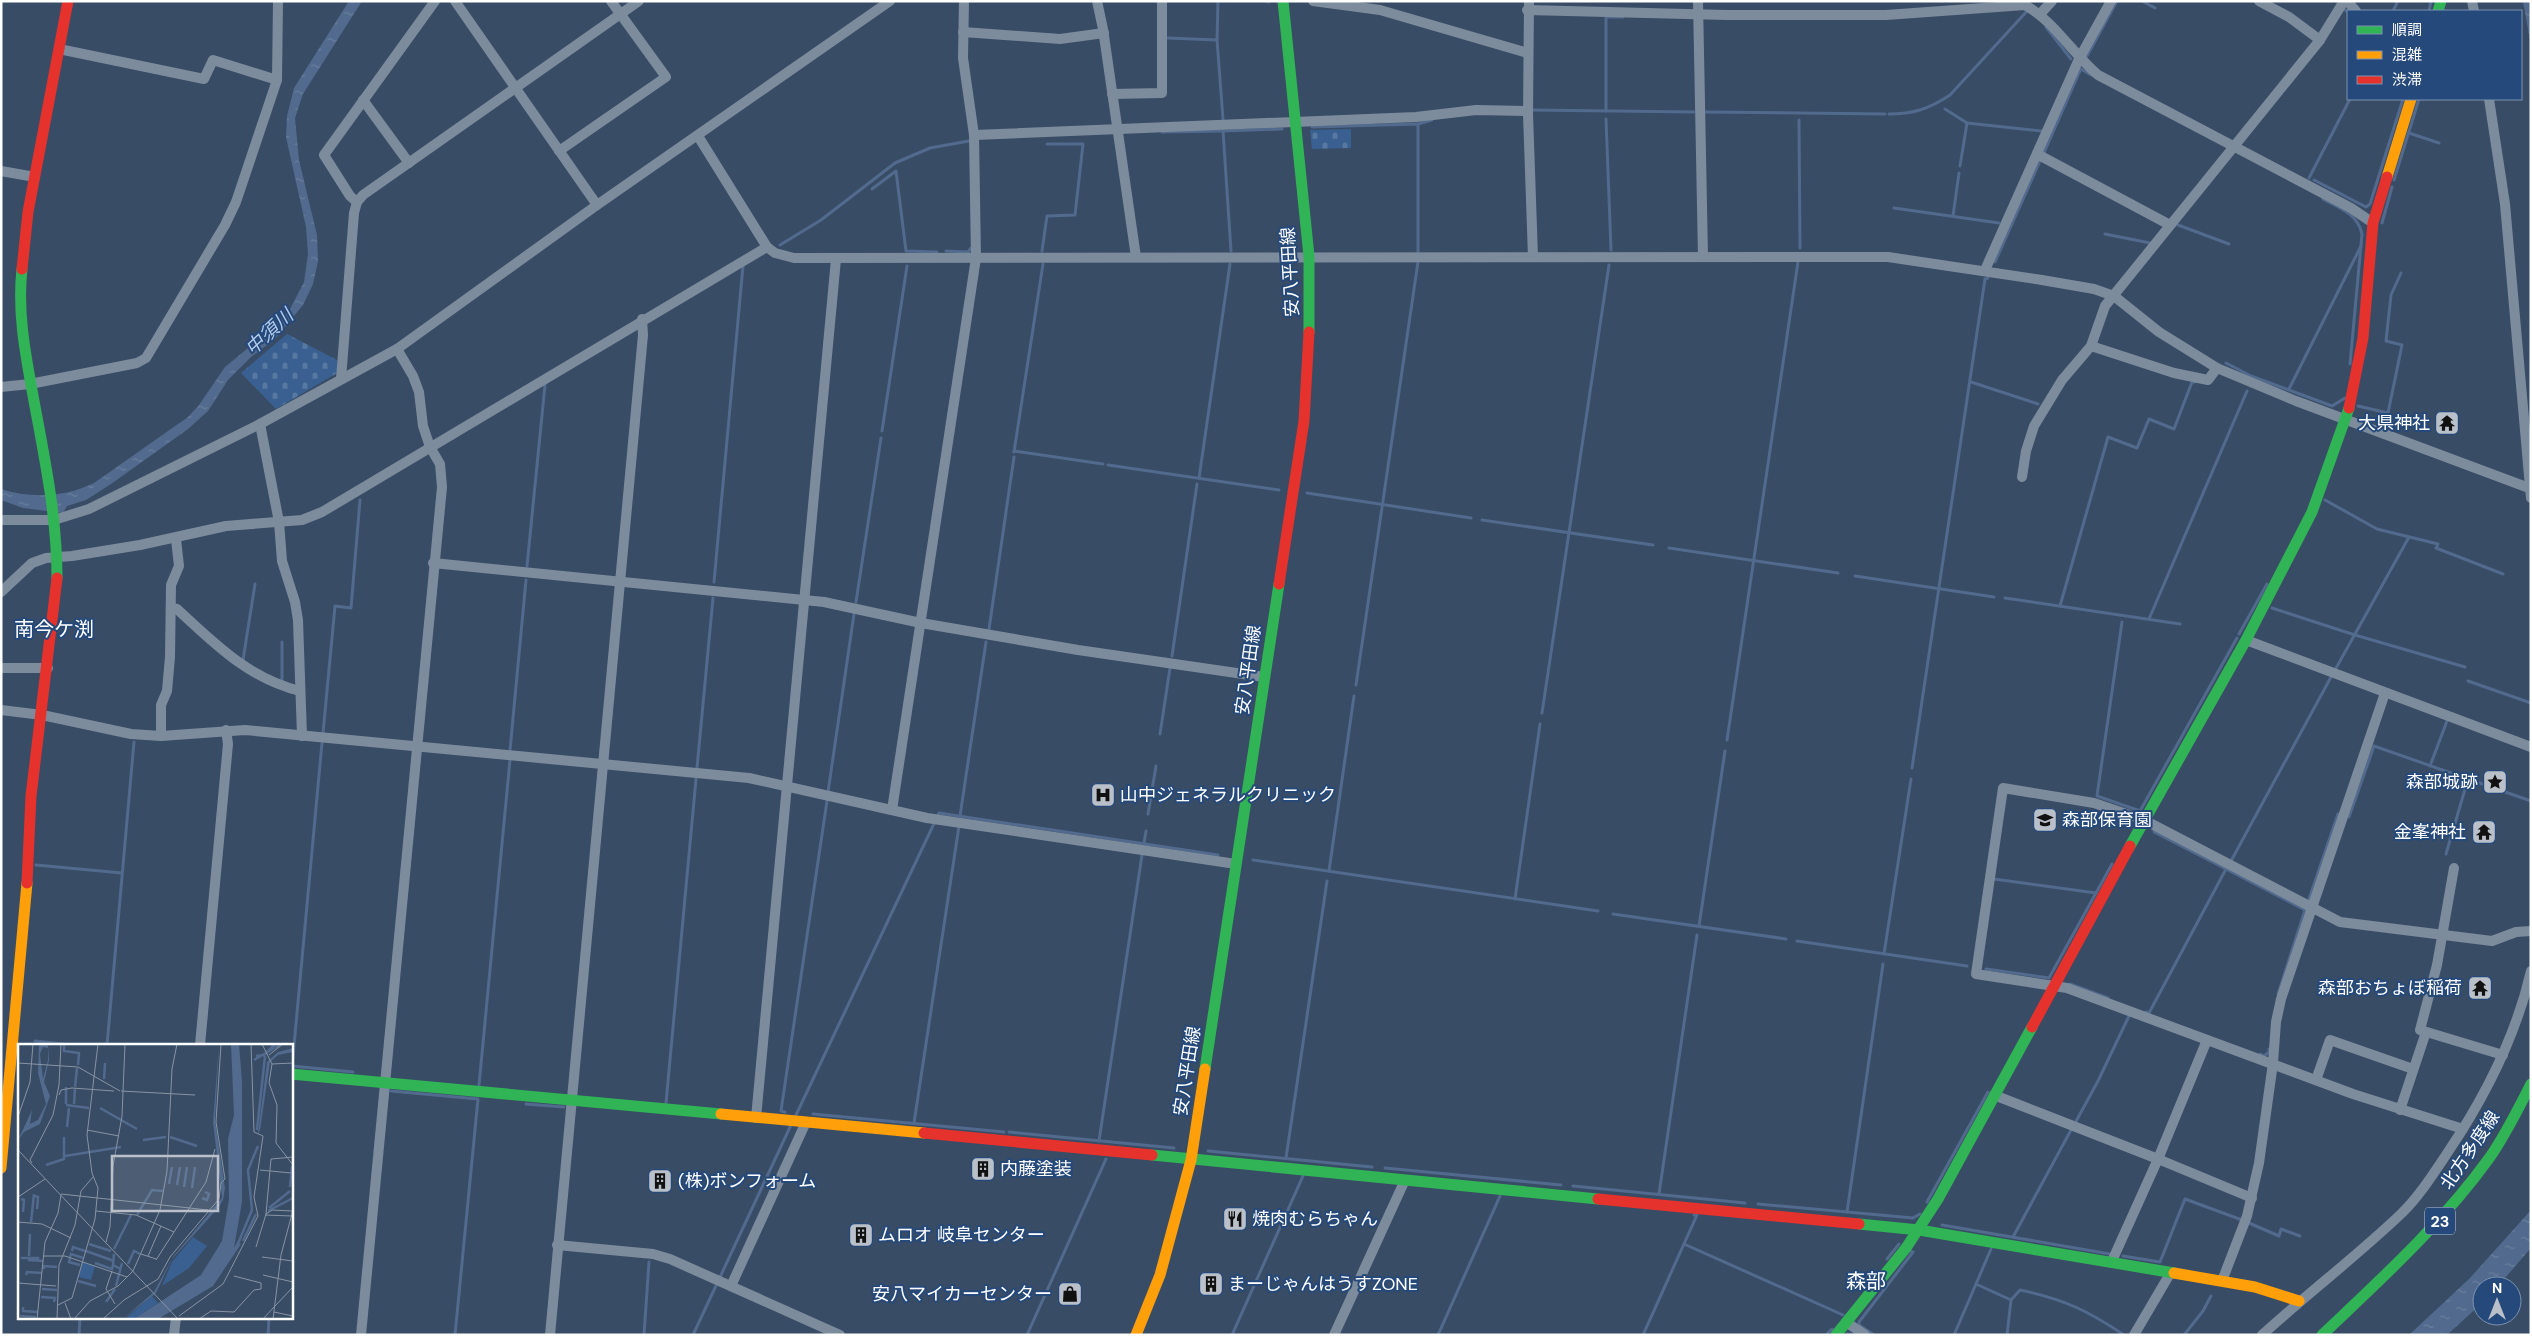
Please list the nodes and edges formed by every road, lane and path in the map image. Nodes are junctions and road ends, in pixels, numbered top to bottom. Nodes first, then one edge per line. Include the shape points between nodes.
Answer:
1 (68, 1) edge
2 (278, 1) edge
3 (435, 1) edge
4 (455, 1) edge
5 (611, 1) edge
6 (639, 1) edge
7 (890, 1) edge
8 (964, 1) edge
9 (1097, 1) edge
10 (1162, 1) edge
11 (1283, 1) edge
12 (1313, 1) edge
13 (1698, 1) edge
14 (2052, 1) edge
15 (2111, 1) edge
16 (2258, 1) edge
17 (2345, 1) edge
18 (1528, 6) edge
19 (2355, 10) edge
20 (2041, 13) junction
21 (620, 15) junction
22 (1698, 15) junction
23 (963, 32) junction
24 (1104, 33) junction
25 (2320, 40) junction
26 (59, 49) junction
27 (1528, 53) junction
28 (2079, 59) junction
29 (277, 80) junction
30 (515, 89) junction
31 (1112, 94) junction
32 (363, 100) junction
33 (2411, 100) edge
34 (2489, 100) edge
35 (1528, 111) junction
36 (1294, 122) junction
37 (1116, 129) junction
38 (974, 135) junction
39 (698, 136) junction
40 (2234, 145) junction
41 (559, 151) junction
42 (2037, 154) junction
43 (409, 163) junction
44 (1, 171) edge
45 (35, 177) junction
46 (357, 202) junction
47 (597, 205) junction
48 (2373, 224) junction
49 (2170, 225) junction
50 (767, 247) junction
51 (1309, 256) junction
52 (1136, 257) junction
53 (1532, 257) junction
54 (1703, 257) junction
55 (976, 258) junction
56 (836, 259) junction
57 (1984, 270) junction
58 (2114, 296) junction
59 (642, 319) junction
60 (2091, 346) junction
61 (397, 349) junction
62 (2217, 368) junction
63 (341, 379) junction
64 (30, 384) junction
65 (1, 387) edge
66 (2347, 419) junction
67 (260, 424) junction
68 (430, 446) junction
69 (2022, 477) dead end
70 (2530, 493) edge
71 (54, 517) junction
72 (1, 520) edge
73 (279, 522) junction
74 (176, 539) junction
75 (57, 556) junction
76 (433, 563) junction
77 (620, 581) junction
78 (3, 590) edge
79 (806, 600) junction
80 (172, 608) junction
81 (921, 623) junction
82 (2246, 640) junction
83 (1, 668) edge
84 (48, 668) junction
85 (1264, 677) junction
86 (300, 691) junction
87 (2385, 693) junction
88 (1, 710) edge
89 (42, 715) junction
90 (226, 730) junction
91 (161, 736) junction
92 (302, 736) junction
93 (416, 746) junction
94 (2531, 748) edge
95 (602, 765) junction
96 (788, 788) junction
97 (892, 810) junction
98 (2144, 820) junction
99 (1236, 864) junction
100 (2454, 868) dead end
101 (2312, 907) junction
102 (2531, 931) edge
103 (2442, 936) junction
104 (2531, 971) edge
105 (2055, 986) junction
106 (2426, 1032) junction
107 (2207, 1040) junction
108 (200, 1044) edge
109 (11, 1048) edge
110 (2503, 1055) junction
111 (2273, 1063) junction
112 (2413, 1069) junction
113 (292, 1074) edge
114 (2316, 1080) junction
115 (385, 1083) junction
116 (2531, 1084) edge
117 (1994, 1095) junction
118 (572, 1100) junction
119 (2400, 1110) junction
120 (756, 1118) junction
121 (804, 1122) junction
122 (2463, 1129) junction
123 (1191, 1160) junction
124 (2158, 1160) junction
125 (1, 1168) edge
126 (1405, 1180) junction
127 (2252, 1198) junction
128 (1919, 1230) junction
129 (557, 1245) junction
130 (2112, 1261) junction
131 (2171, 1272) junction
132 (2222, 1281) junction
133 (728, 1285) junction
134 (2299, 1301) junction
135 (176, 1318) edge
136 (1846, 1322) junction
137 (174, 1335) edge
138 (361, 1335) edge
139 (550, 1335) edge
140 (840, 1335) edge
141 (1136, 1335) edge
142 (1334, 1335) edge
143 (1836, 1335) edge
144 (1865, 1335) edge
145 (2134, 1335) edge
146 (2262, 1335) edge
147 (2322, 1335) edge

1 - 26 street
2 - 29 street
3 - 32 street
4 - 30 street
5 - 21 street
6 - 21 street
7 - 39 street
8 - 23 street
9 - 24 street
10 - 31 street via 1162,93
11 - 36 street, 安八平田線
12 - 27 street via 1380,10
13 - 22 street
14 - 20 street
15 - 28 street
16 - 25 street via 2289,17
17 - 19 street
17 - 25 street
18 - 22 street
18 - 27 street
20 - 22 street via 2025,5 1886,15
20 - 28 street
21 - 30 street
21 - 41 street via 666,77
22 - 54 street
23 - 24 street via 1060,39
23 - 38 street
24 - 31 street
25 - 40 street
26 - 29 street via 204,79 213,60
26 - 45 street
27 - 35 street
28 - 40 street via 2098,75
28 - 42 street
29 - 64 street via 236,202 146,358 137,364
30 - 41 street
30 - 43 street
31 - 37 street
32 - 43 street
32 - 46 street via 324,155
33 - 48 street
34 - 70 street via 2505,204
35 - 36 street via 1476,110 1416,117
35 - 53 street
36 - 37 street
36 - 51 street, 安八平田線
37 - 38 street
37 - 52 street
38 - 55 street
39 - 47 street
39 - 50 street
40 - 48 street via 2351,208
40 - 49 street
41 - 47 street
42 - 49 street
42 - 57 street
43 - 46 street
44 - 45 street
45 - 64 street via 23,246 19,294
46 - 63 street
47 - 61 street
48 - 66 street via 2363,338
49 - 58 street
50 - 56 street via 775,253 794,258
50 - 59 street
51 - 52 street
51 - 53 street
51 - 85 street, 安八平田線 via 1310,316 1304,422
52 - 55 street
53 - 54 street
54 - 57 street via 1888,257
55 - 56 street
55 - 81 street
56 - 79 street
57 - 58 street via 2094,289
58 - 60 street via 2105,306
58 - 62 street via 2160,332
59 - 68 street
59 - 77 street
60 - 62 street via 2174,373 2208,380
60 - 69 street via 2062,380 2034,426
61 - 63 street
61 - 68 street via 420,392 423,426
62 - 66 street
63 - 67 street
64 - 65 street
64 - 71 street
66 - 70 street
66 - 82 street via 2312,512
67 - 71 street via 89,509
67 - 73 street
68 - 73 street via 322,512 302,520
68 - 76 street via 440,464 442,487
71 - 72 street
71 - 75 street
73 - 74 street via 226,526
73 - 86 street via 282,561 296,602
74 - 75 street
74 - 80 street via 179,566 171,585
75 - 78 street via 32,563
75 - 84 street
76 - 77 street
76 - 93 street
77 - 79 street
77 - 95 street
79 - 81 street
79 - 96 street
80 - 86 street via 246,668
80 - 91 street via 167,690 161,705
81 - 85 street
81 - 97 street
82 - 87 street
82 - 98 street
83 - 84 street
84 - 89 street
85 - 99 street, 安八平田線
86 - 92 street
87 - 94 street
87 - 101 street
88 - 89 street
89 - 91 street via 131,734
89 - 109 street via 31,796 25,915
90 - 91 street
90 - 92 street
90 - 108 street via 228,744
92 - 93 street
93 - 95 street
93 - 115 street
95 - 96 street via 749,778
95 - 118 street
96 - 97 street
96 - 120 street
97 - 99 street
98 - 101 street
98 - 105 street
98 - 105 street via 2094,803 2003,788 1976,974
99 - 123 street, 安八平田線
100 - 103 street
101 - 103 street via 2340,922
101 - 111 street via 2281,999
102 - 103 street via 2516,932 2492,941
103 - 106 street via 2420,1030
104 - 110 street via 2521,1010
105 - 107 street
105 - 117 street
106 - 110 street
106 - 112 street
107 - 111 street
107 - 124 street
109 - 125 street
110 - 122 street
111 - 114 street
111 - 127 street
112 - 114 street via 2330,1040
112 - 119 street
113 - 115 street
114 - 119 street
115 - 118 street
115 - 138 street
116 - 147 street, 北方多度線 / 23 via 2503,1137 2449,1210
117 - 124 street
117 - 128 street
118 - 120 street
118 - 129 street
119 - 122 street
120 - 121 street
121 - 123 street
121 - 133 street
122 - 134 street via 2425,1186 2403,1212
123 - 126 street
123 - 141 street, 安八平田線 via 1160,1274
124 - 127 street
124 - 130 street
126 - 128 street
126 - 142 street
127 - 132 street
128 - 130 street
128 - 136 street
129 - 133 street via 653,1254
129 - 139 street
130 - 131 street
131 - 132 street
131 - 145 street
132 - 134 street
133 - 140 street
134 - 146 street
135 - 137 street
136 - 143 street
136 - 144 street

